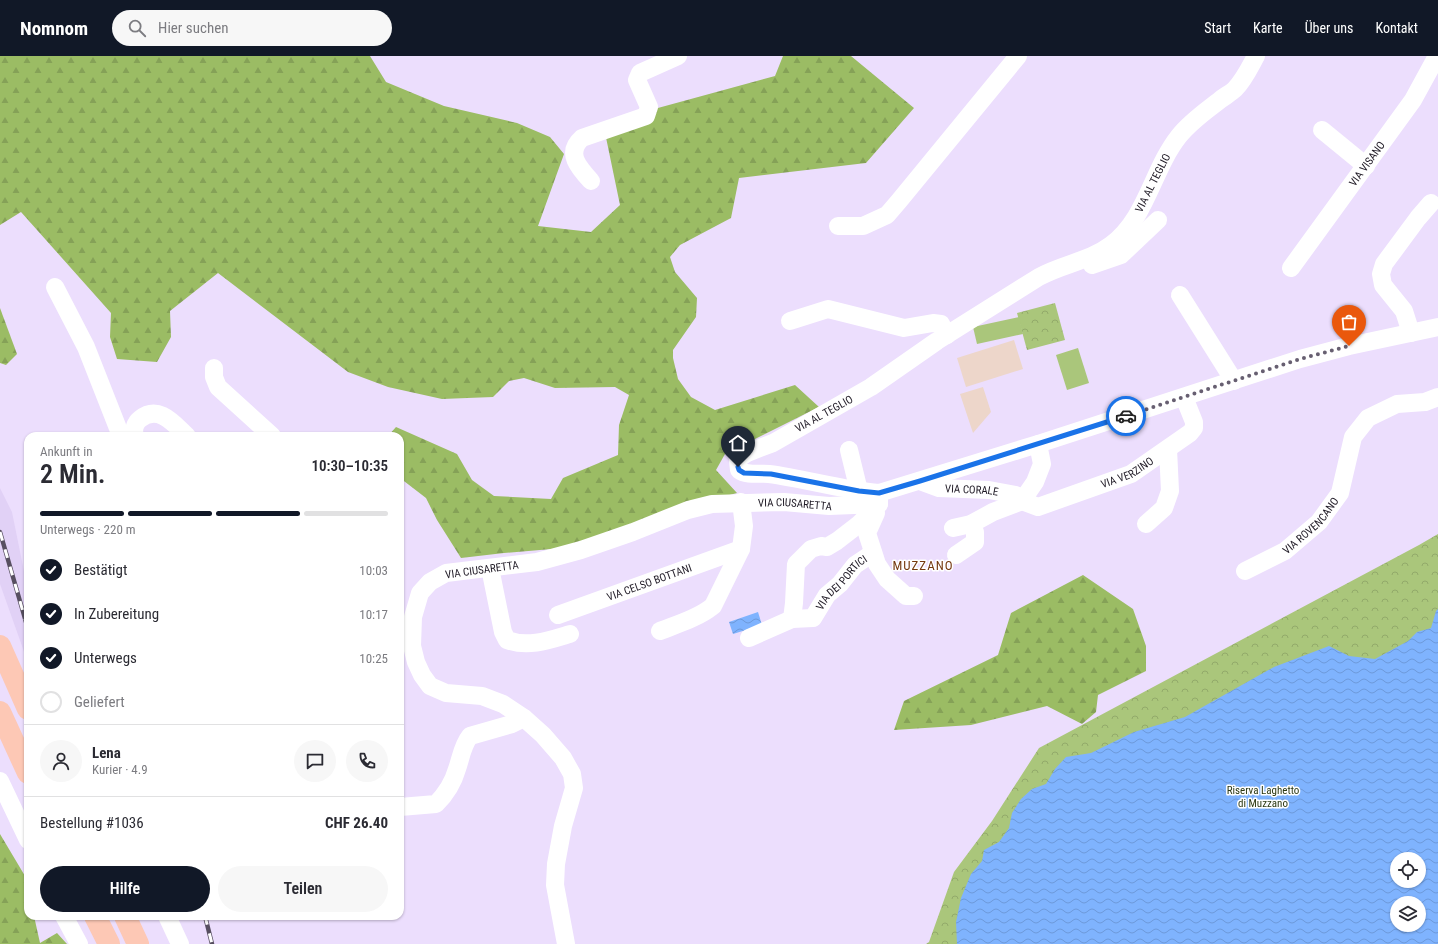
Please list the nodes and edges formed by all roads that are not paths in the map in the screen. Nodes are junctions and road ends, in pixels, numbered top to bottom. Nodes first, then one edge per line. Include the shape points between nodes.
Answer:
1 (678, 56) edge
2 (1018, 56) edge
3 (1256, 56) edge
4 (1437, 56) edge
5 (1322, 130) dead end
6 (1366, 166) junction
7 (591, 181) dead end
8 (1431, 203) dead end
9 (1158, 220) dead end
10 (838, 226) dead end
11 (1064, 266) junction
12 (1291, 268) dead end
13 (55, 287) dead end
14 (1180, 295) dead end
15 (790, 321) dead end
16 (1438, 327) edge
17 (1411, 333) junction
18 (948, 335) junction
19 (214, 368) dead end
20 (1234, 381) junction
21 (1184, 397) junction
22 (1438, 397) edge
23 (119, 432) edge
24 (134, 432) edge
25 (183, 432) edge
26 (268, 432) edge
27 (1038, 444) junction
28 (849, 450) dead end
29 (1168, 450) junction
30 (915, 483) junction
31 (859, 491) junction
32 (879, 499) junction
33 (1022, 501) junction
34 (741, 502) junction
35 (971, 524) junction
36 (1146, 524) dead end
37 (952, 528) dead end
38 (741, 549) junction
39 (873, 553) junction
40 (956, 555) dead end
41 (490, 568) junction
42 (1245, 571) dead end
43 (914, 596) dead end
44 (558, 614) dead end
45 (406, 615) edge
46 (792, 619) junction
47 (660, 631) dead end
48 (570, 634) dead end
49 (749, 638) dead end
50 (0, 646) edge
51 (24, 700) edge
52 (0, 712) edge
53 (524, 718) junction
54 (24, 764) edge
55 (0, 781) edge
56 (404, 807) edge
57 (24, 832) edge
58 (66, 920) edge
59 (97, 920) edge
60 (127, 920) edge
61 (169, 920) edge
62 (79, 944) edge
63 (109, 944) edge
64 (138, 944) edge
65 (180, 944) edge
66 (566, 944) edge

1 - 7 street via 640,73 637,80 649,107 646,116 582,138 576,143 573,153 579,167
2 - 10 street via 886,215 863,226
3 - 11 street, VIA AL TEGLIO via 1235,89 1197,118 1179,136 1161,164 1140,211 1122,235 1100,252
4 - 6 street, VIA VISANO via 1413,100
5 - 6 street
6 - 12 street, VIA VISANO
8 - 17 street via 1384,264 1381,274 1384,285 1404,311
9 - 11 street, VIA AL TEGLIO via 1122,255 1080,268
11 - 18 street, VIA AL TEGLIO via 1039,277
13 - 23 street via 86,347
14 - 20 street
15 - 18 street via 828,309 904,328 941,324
16 - 17 street, VIA AL TEGLIO
17 - 20 street, VIA AL TEGLIO via 1300,359
18 - 31 street, VIA AL TEGLIO via 871,387 773,443 747,453 738,461 739,470 744,473 771,474
19 - 26 street via 218,387
20 - 21 street, VIA AL TEGLIO
21 - 27 street, VIA AL TEGLIO
21 - 29 street, VIA VERZINO via 1194,428
22 - 42 street, VIA ROVENCANO via 1425,402 1397,404 1368,418 1353,437 1340,493 1319,522 1285,551
24 - 25 street via 137,422 145,415 156,413 165,416
27 - 30 street, VIA AL TEGLIO
27 - 33 street via 1042,464 1035,482
28 - 31 street
29 - 33 street, VIA VERZINO via 1130,474 1038,507
29 - 36 street via 1170,491 1164,508
30 - 32 street, VIA AL TEGLIO
30 - 33 street, VIA CORALE via 939,488 989,490 1016,495
31 - 32 street, VIA AL TEGLIO
32 - 34 street, VIA CIUSARETTA via 829,506
32 - 39 street via 867,533
32 - 46 street via 859,524 827,547 811,549 796,564
33 - 35 street
34 - 38 street via 744,526
34 - 41 street, VIA CIUSARETTA via 712,504 688,510 582,550 537,562
35 - 37 street
35 - 40 street via 975,532 975,542
38 - 44 street, VIA CELSO BOTTANI
38 - 47 street via 712,606 706,612
39 - 43 street via 887,579 906,596
39 - 46 street, VIA DEI PORTICI via 855,566 827,595 813,618
41 - 45 street, VIA CIUSARETTA via 446,573 430,582
41 - 48 street via 503,632 507,640 515,643 539,643
45 - 53 street, VIA CIUSARETTA via 414,657 430,686 446,692 482,696 503,704
46 - 49 street
50 - 51 highway
52 - 54 highway
53 - 56 street via 470,736 462,750 458,768 446,794 436,804
53 - 66 street, VIA CIUSARETTA via 563,758 572,774 574,788 563,826 555,885
55 - 57 street
58 - 62 street
59 - 63 highway
60 - 64 highway
61 - 65 street

